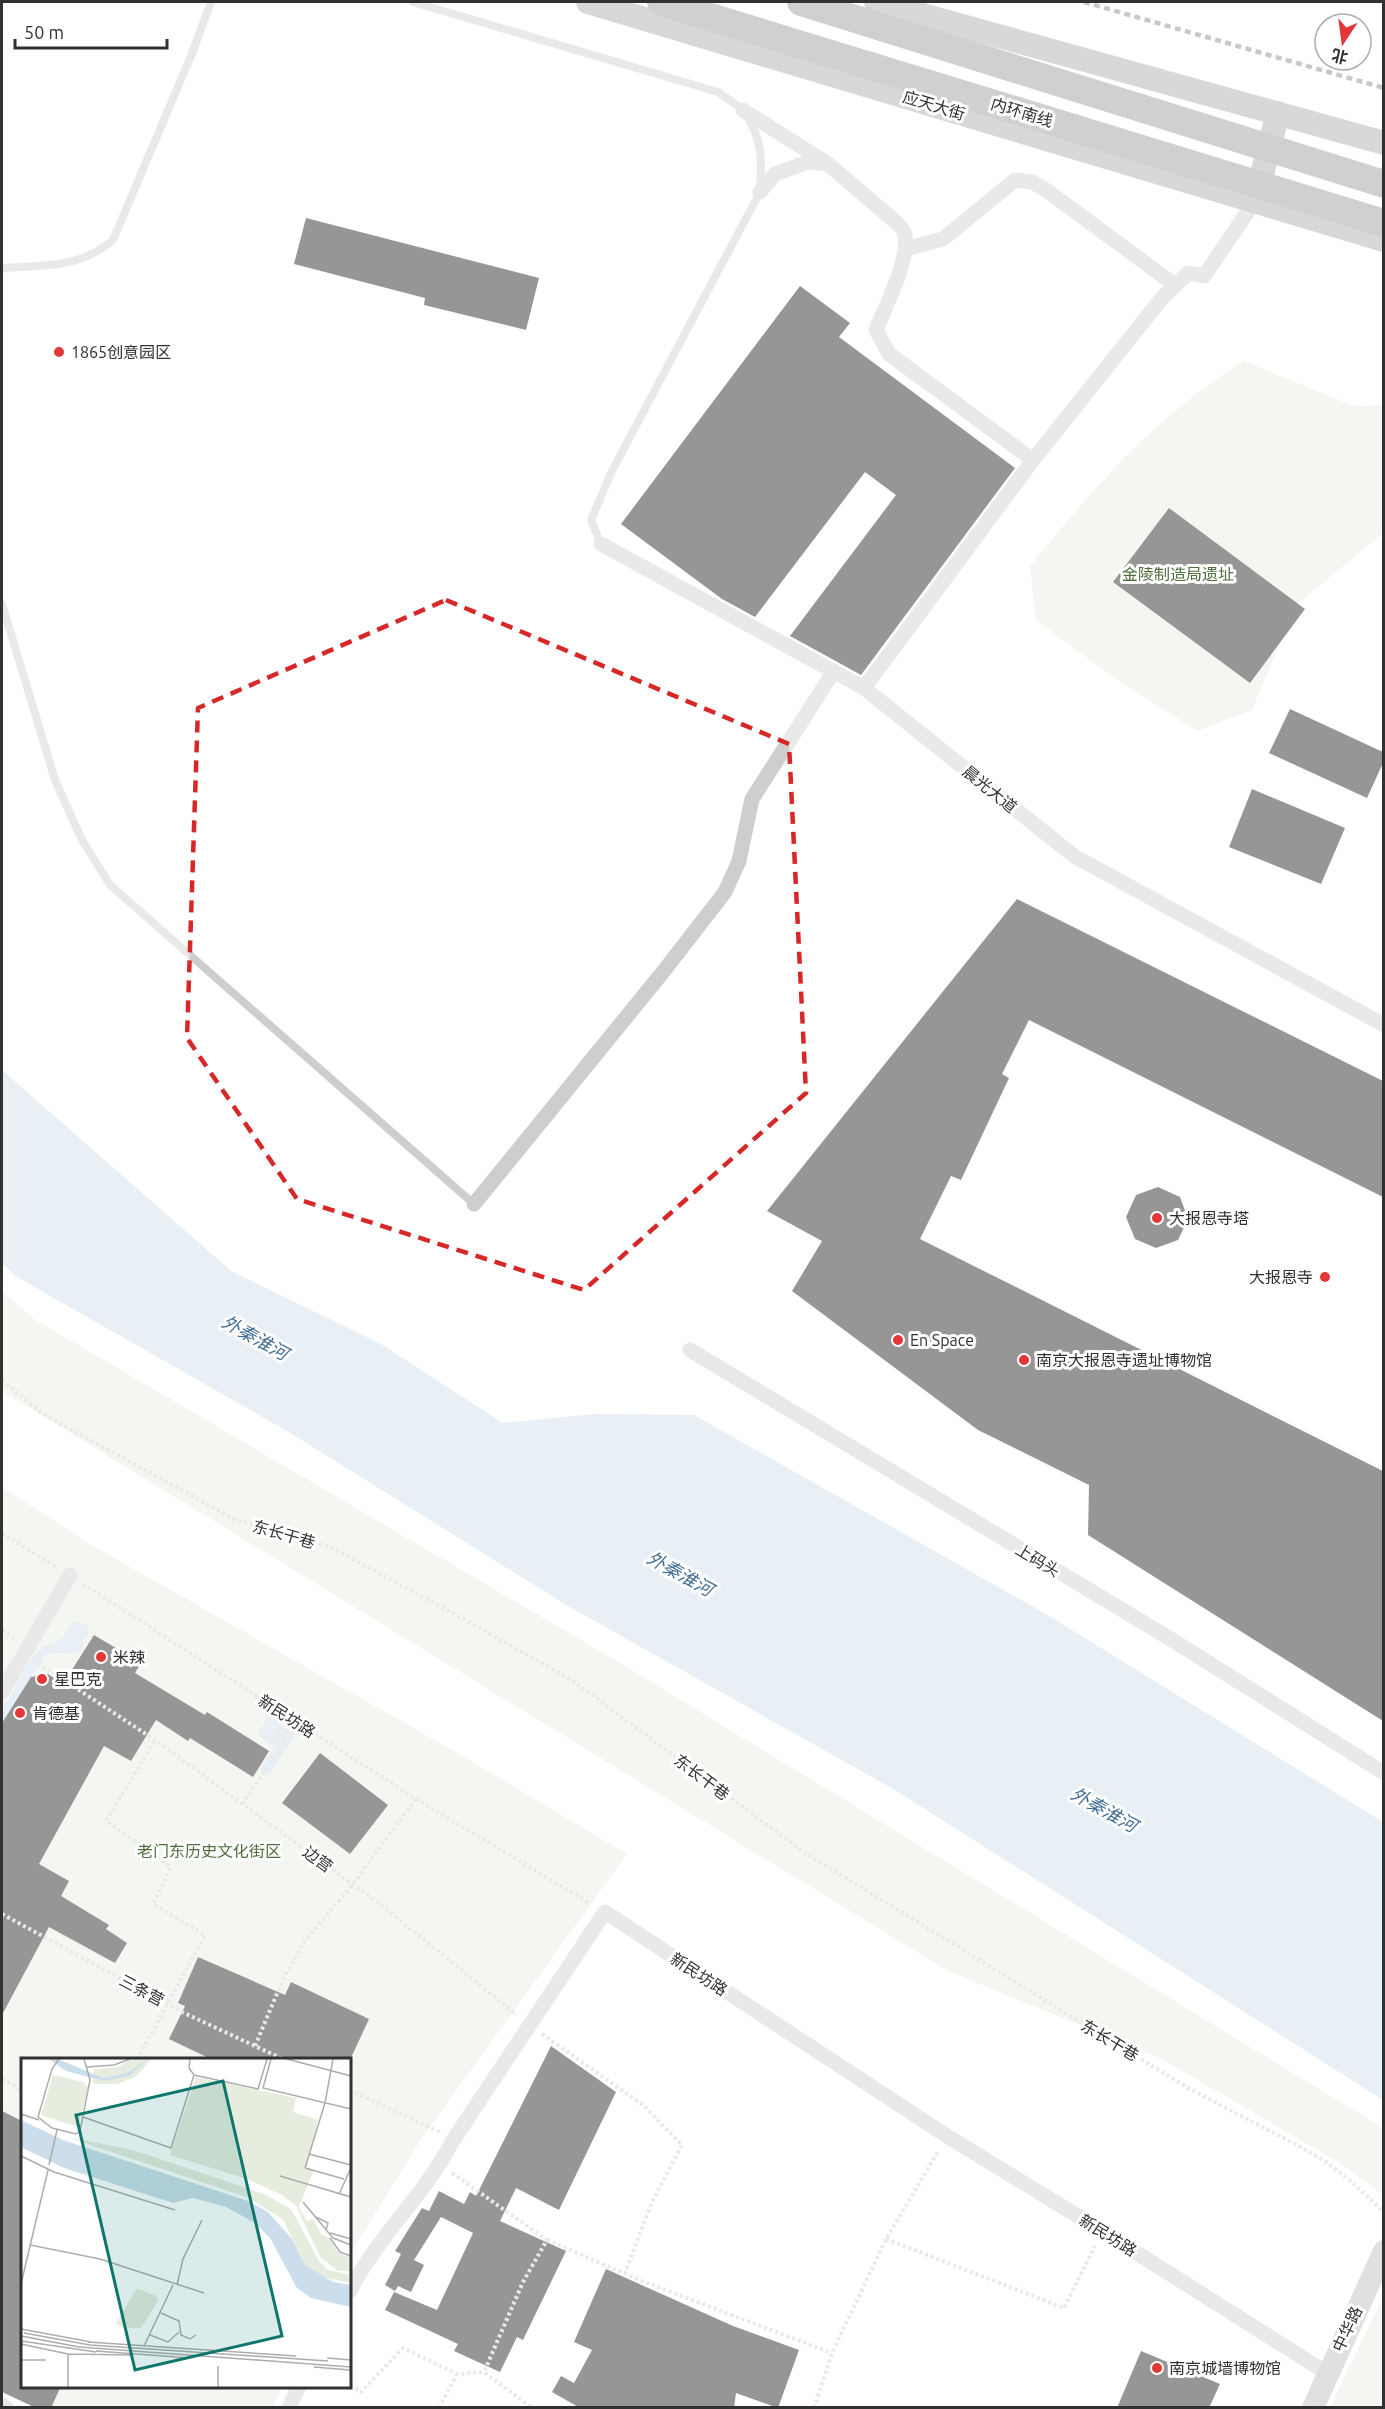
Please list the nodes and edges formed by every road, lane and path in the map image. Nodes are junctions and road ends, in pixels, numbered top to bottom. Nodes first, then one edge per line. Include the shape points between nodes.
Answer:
1 (211, 2) edge
2 (413, 2) edge
3 (588, 2) edge
4 (661, 2) edge
5 (801, 2) edge
6 (876, 2) edge
7 (743, 110) junction
8 (1278, 113) junction
9 (1383, 143) edge
10 (828, 164) junction
11 (1383, 184) edge
12 (760, 192) junction
13 (1255, 201) junction
14 (1383, 223) edge
15 (1383, 240) edge
16 (905, 249) junction
17 (2, 268) edge
18 (1175, 285) junction
19 (1033, 460) junction
20 (601, 544) joint
21 (2, 604) edge
22 (834, 671) junction
23 (864, 687) junction
24 (1383, 1025) edge
25 (474, 1204) joint
26 (690, 1350) dead end
27 (2, 1380) edge
28 (2, 1533) edge
29 (70, 1575) junction
30 (38, 1663) dead end
31 (2, 1692) edge
32 (300, 1724) junction
33 (155, 1740) junction
34 (1383, 1773) edge
35 (417, 1799) junction
36 (242, 1804) junction
37 (353, 1884) junction
38 (605, 1912) junction
39 (2, 1914) edge
40 (168, 2004) junction
41 (530, 2026) junction
42 (255, 2046) junction
43 (137, 2058) edge
44 (281, 2058) edge
45 (2, 2079) edge
46 (21, 2089) edge
47 (351, 2090) edge
48 (947, 2136) junction
49 (452, 2142) junction
50 (440, 2165) junction
51 (1383, 2212) edge
52 (1102, 2231) junction
53 (886, 2239) junction
54 (547, 2240) junction
55 (1383, 2251) edge
56 (625, 2273) junction
57 (351, 2289) edge
58 (832, 2353) junction
59 (484, 2372) junction
60 (1327, 2373) junction
61 (457, 2374) junction
62 (351, 2386) edge
63 (298, 2388) edge
64 (2, 2405) edge
65 (8, 2408) edge
66 (288, 2408) edge
67 (439, 2408) edge
68 (532, 2408) edge
69 (814, 2408) edge
70 (1313, 2408) edge

1 - 17 lane via 113,240 99,252 75,263
2 - 7 lane via 718,92
3 - 13 main road, 应天大街
4 - 14 highway, 内环南线, bridge
5 - 11 highway, bridge
6 - 8 main road
7 - 10 street
7 - 12 lane via 762,154
8 - 9 main road
8 - 13 main road
10 - 12 street via 808,162 780,171
10 - 16 street via 897,223 904,232
12 - 20 lane via 612,471 591,520
13 - 15 main road, 应天大街
13 - 18 street via 1204,276 1188,273
16 - 18 street via 943,239 1016,180 1032,182
16 - 19 street via 876,330 889,354
18 - 19 street
19 - 23 street
20 - 22 street, 晨光大道
21 - 25 lane via 55,780 82,840 110,885
22 - 23 street, 晨光大道
22 - 25 street via 752,798 739,861 724,892
23 - 24 street, 晨光大道 via 1074,856
26 - 34 street, 上码头 via 1169,1638
27 - 51 path, 东长干巷 via 43,1414 236,1520 330,1547 573,1681 805,1853 1188,2088 1325,2162 1352,2181
28 - 29 path, 新民坊路
29 - 31 street
29 - 32 path, 新民坊路
30 - 33 path, 边营
32 - 35 path, 新民坊路
32 - 36 path via 291,1736 280,1728 276,1734 286,1741
33 - 36 path, 边营
33 - 40 path via 106,1821 171,1867 153,1904 204,1935
35 - 37 path
35 - 38 path, 新民坊路
36 - 37 path, 边营
37 - 41 path, 边营
37 - 42 path via 304,1942 284,1977
38 - 41 street
38 - 48 street, 新民坊路
39 - 40 path, 三条营
40 - 42 path, 三条营
40 - 43 path
41 - 49 street
41 - 56 path, 边营 via 644,2104 682,2145 652,2202
42 - 44 path, 三条营
45 - 46 path
47 - 49 path via 440,2132
48 - 52 street, 新民坊路
48 - 53 path
49 - 50 street
50 - 54 path
50 - 57 street via 360,2270
52 - 53 path via 1064,2308
52 - 60 street, 新民坊路
53 - 58 path
54 - 56 path
54 - 59 path via 523,2282
55 - 60 main road, 中华路
56 - 58 path
58 - 69 path
59 - 61 path
59 - 68 path
60 - 70 main road, 中华路
61 - 62 path via 403,2348 361,2392
61 - 67 path
63 - 66 street
64 - 65 street

